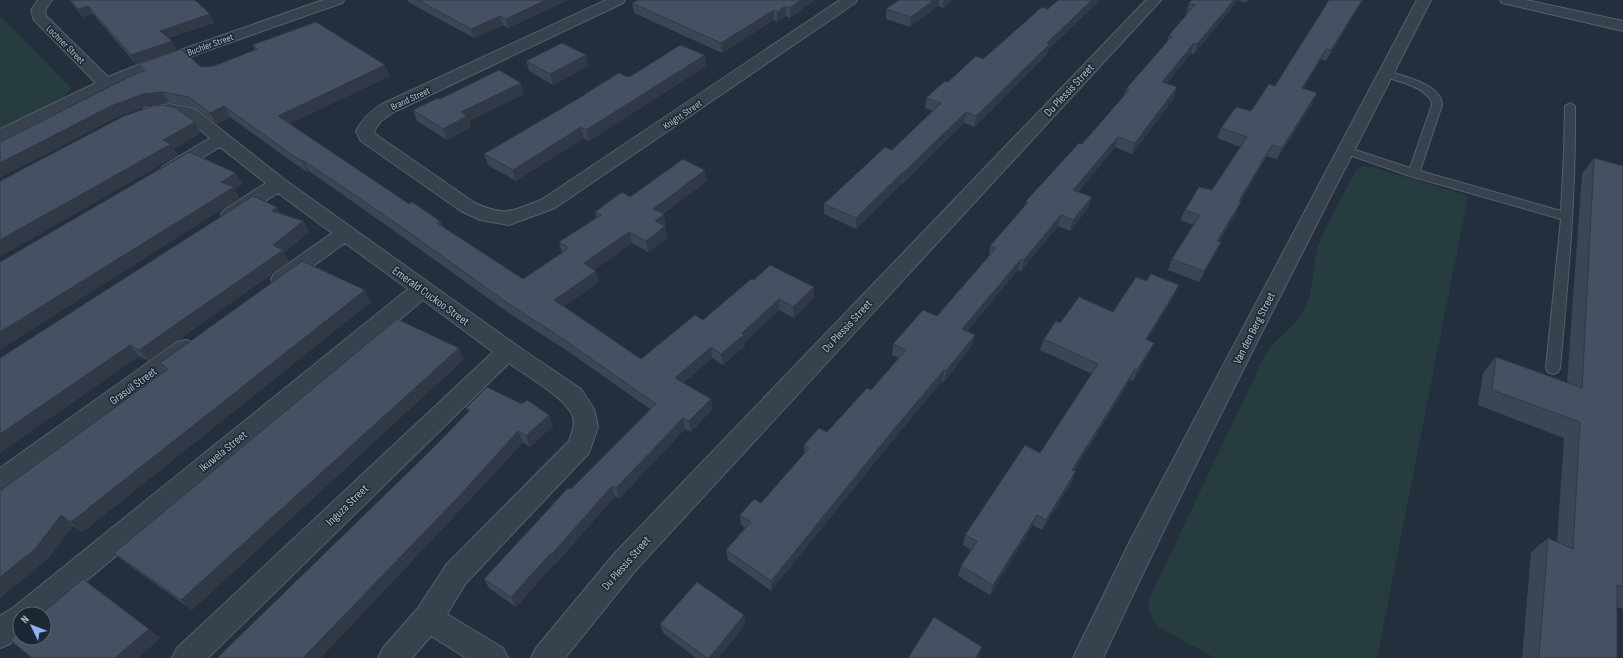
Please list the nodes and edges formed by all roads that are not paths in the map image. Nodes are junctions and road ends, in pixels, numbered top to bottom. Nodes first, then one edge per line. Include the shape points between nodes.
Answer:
1 (45, 0) edge
2 (336, 0) edge
3 (618, 0) edge
4 (850, 0) edge
5 (1154, 0) edge
6 (1424, 0) edge
7 (1507, 0) edge
8 (1623, 26) edge
9 (1386, 74) junction
10 (106, 84) junction
11 (1570, 106) dead end
12 (137, 117) edge
13 (0, 136) edge
14 (221, 139) junction
15 (1345, 150) junction
16 (1414, 173) junction
17 (152, 179) edge
18 (278, 184) junction
19 (1566, 217) junction
20 (509, 219) joint
21 (218, 222) edge
22 (345, 233) junction
23 (422, 289) junction
24 (262, 293) edge
25 (204, 334) edge
26 (508, 352) junction
27 (1553, 368) dead end
28 (0, 482) edge
29 (35, 606) edge
30 (428, 618) junction
31 (12, 624) edge
32 (0, 634) edge
33 (1096, 655) edge
34 (187, 658) edge
35 (393, 658) edge
36 (493, 658) edge
37 (546, 658) edge

1 - 10 street, Lochner Street via 38,10 39,17
2 - 10 street, Buchler Street
3 - 20 street, Brand Street via 388,108 369,122 365,131 367,137 468,207 488,216
4 - 20 street, Knight Street via 548,204
5 - 37 street, Du Plessis Street via 625,562
6 - 9 street, Van den Berg Street
7 - 8 street
9 - 15 street, Van den Berg Street
9 - 16 lane via 1424,88 1436,99 1437,105
10 - 13 street, Buchler Street
11 - 19 lane
12 - 14 street, Emerald Cuckoo Street via 156,110 180,111 189,114
14 - 17 street
14 - 18 street, Emerald Cuckoo Street
15 - 16 lane
15 - 33 street, Van den Berg Street via 1140,550
16 - 19 lane
18 - 21 street
18 - 22 street, Emerald Cuckoo Street
19 - 27 lane
22 - 23 street, Emerald Cuckoo Street
22 - 24 street
23 - 26 street, Emerald Cuckoo Street
23 - 29 street, Ikuwela Street
25 - 28 street, Grasuil Street
26 - 30 street, Emerald Cuckoo Street via 573,396 585,418 584,437 580,446 456,574
26 - 34 street, Inguza Street
30 - 35 street, Emerald Cuckoo Street
30 - 36 street
31 - 32 street

